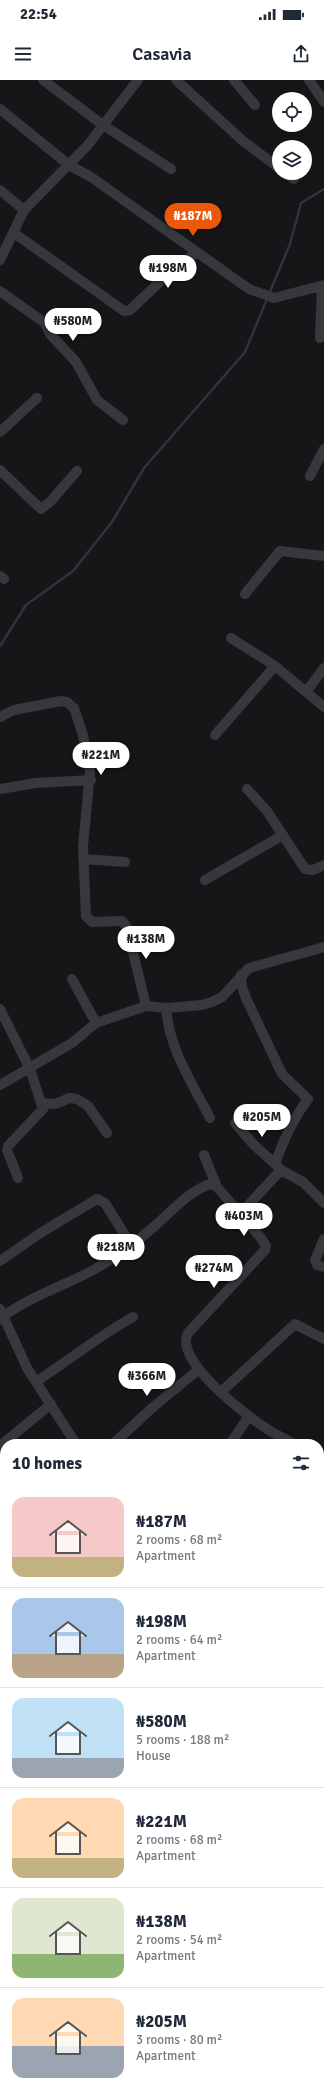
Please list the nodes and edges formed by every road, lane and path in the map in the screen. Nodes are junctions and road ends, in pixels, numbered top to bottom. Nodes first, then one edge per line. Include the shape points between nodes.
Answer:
1 (43, 80) edge
2 (138, 80) edge
3 (176, 80) edge
4 (234, 80) edge
5 (309, 80) edge
6 (324, 102) edge
7 (255, 104) dead end
8 (0, 109) edge
9 (103, 125) junction
10 (272, 163) edge
11 (69, 165) junction
12 (172, 169) dead end
13 (0, 190) edge
14 (24, 210) junction
15 (14, 233) junction
16 (196, 252) junction
17 (2, 253) edge
18 (323, 286) edge
19 (0, 291) edge
20 (320, 338) dead end
21 (37, 398) dead end
22 (123, 420) dead end
23 (0, 432) edge
24 (324, 449) edge
25 (0, 470) edge
26 (77, 471) dead end
27 (310, 476) dead end
28 (324, 556) edge
29 (245, 594) dead end
30 (231, 638) dead end
31 (275, 666) junction
32 (324, 668) edge
33 (306, 692) junction
34 (324, 707) edge
35 (0, 717) edge
36 (215, 735) dead end
37 (91, 780) junction
38 (247, 789) dead end
39 (0, 790) edge
40 (282, 835) junction
41 (83, 859) junction
42 (125, 862) dead end
43 (324, 865) edge
44 (205, 880) dead end
45 (324, 947) edge
46 (241, 975) junction
47 (72, 979) dead end
48 (146, 1006) junction
49 (166, 1008) junction
50 (0, 1009) edge
51 (96, 1023) junction
52 (30, 1069) junction
53 (0, 1085) edge
54 (41, 1103) junction
55 (210, 1118) dead end
56 (236, 1123) dead end
57 (107, 1133) dead end
58 (204, 1155) dead end
59 (278, 1167) junction
60 (18, 1178) dead end
61 (217, 1187) junction
62 (324, 1203) edge
63 (240, 1215) junction
64 (324, 1239) edge
65 (132, 1245) junction
66 (0, 1261) edge
67 (324, 1267) edge
68 (1, 1315) edge
69 (133, 1317) dead end
70 (324, 1339) edge
71 (198, 1370) junction
72 (37, 1381) junction
73 (222, 1392) junction
74 (51, 1404) junction
75 (249, 1416) junction
76 (8, 1439) edge
77 (73, 1439) edge
78 (118, 1439) edge
79 (233, 1439) edge
80 (285, 1439) edge

1 - 9 street
2 - 9 street
3 - 10 street via 243,141
4 - 7 street
5 - 6 street
8 - 11 street
9 - 11 street
9 - 12 street
11 - 14 street
11 - 16 street via 91,177
13 - 14 street
14 - 15 street
15 - 16 street via 124,311 130,310
15 - 17 street
16 - 18 street via 249,289 274,298
18 - 20 street
19 - 22 street via 45,323 50,334 76,362 97,400
21 - 23 street
24 - 27 street
25 - 26 street via 42,509
28 - 29 street via 280,551
30 - 31 street
31 - 33 street
31 - 36 street
32 - 33 street
33 - 34 street
35 - 37 street via 14,710 61,701 71,704 83,735
37 - 39 street via 36,783
37 - 41 street
38 - 40 street via 267,811
40 - 43 street via 306,869 314,870
40 - 44 street
41 - 42 street
41 - 48 street via 86,916 92,922 122,921 127,927
45 - 46 street via 249,968
46 - 49 street via 222,997 212,1002
46 - 59 street via 246,998 282,1074 308,1099 292,1123
47 - 51 street
48 - 49 street
48 - 51 street
49 - 55 street via 168,1028 174,1045
50 - 52 street
51 - 52 street via 72,1043
52 - 53 street
52 - 54 street
54 - 57 street via 55,1104 76,1098 88,1106
54 - 60 street via 43,1109 17,1135 7,1150
56 - 59 street via 254,1145
58 - 61 street
59 - 62 street via 303,1182
59 - 63 street
61 - 63 street
61 - 65 street via 210,1184 187,1196
63 - 71 street via 261,1238 266,1246 265,1250 184,1338
64 - 67 street via 316,1260 317,1265
65 - 66 street via 105,1203 97,1199
65 - 68 street via 95,1269
68 - 72 street via 27,1368
69 - 72 street via 105,1332 76,1356
70 - 73 street via 295,1324
71 - 73 street
71 - 78 street
72 - 74 street
73 - 75 street
74 - 76 street
74 - 77 street
75 - 79 street
75 - 80 street

